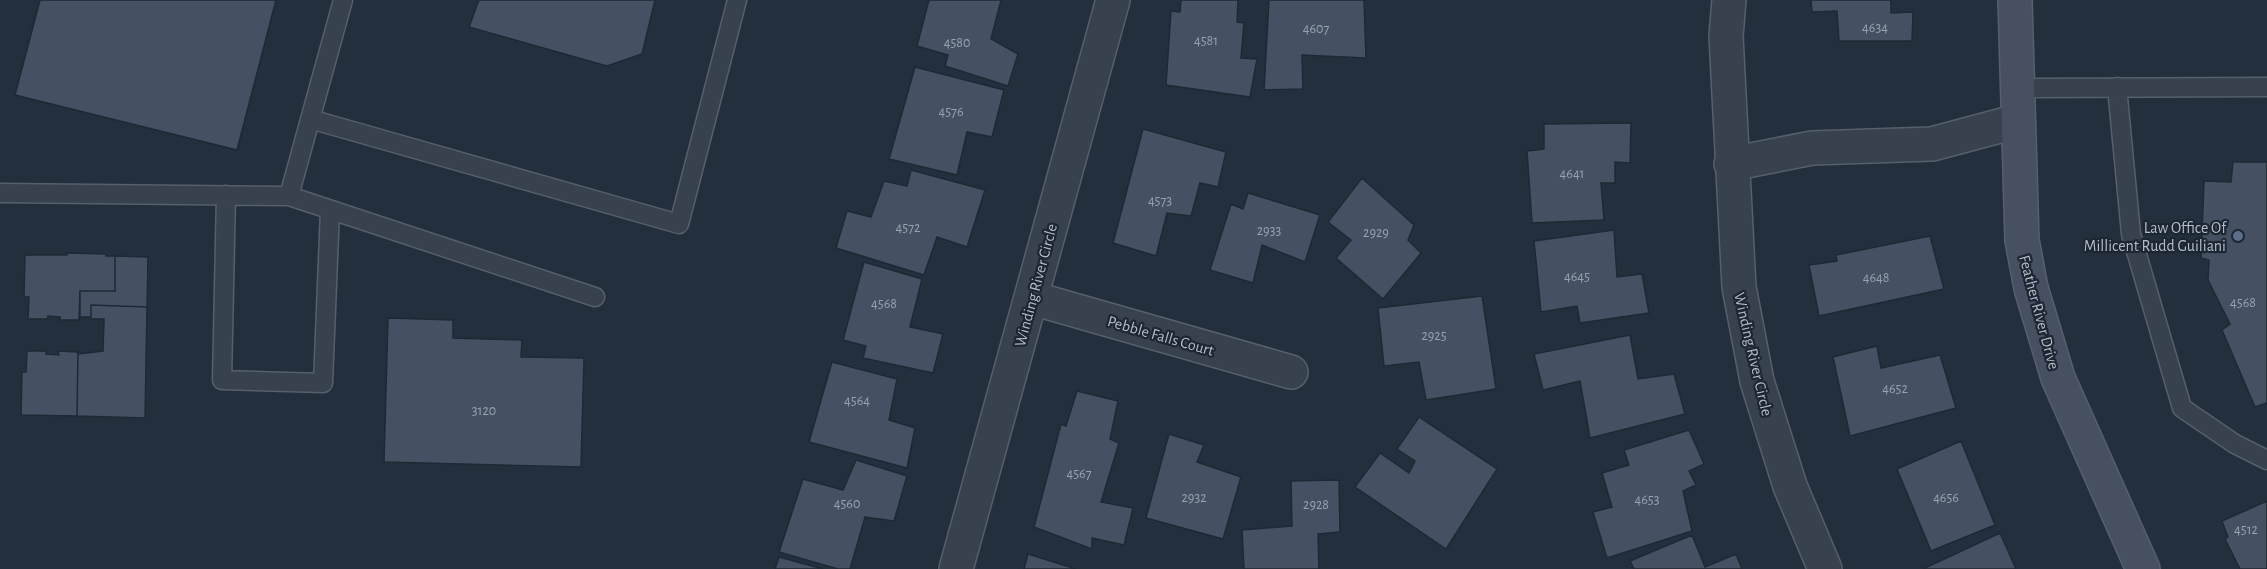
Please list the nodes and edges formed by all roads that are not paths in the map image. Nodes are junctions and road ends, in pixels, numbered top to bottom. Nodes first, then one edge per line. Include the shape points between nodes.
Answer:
1 (344, 0) edge
2 (737, 0) edge
3 (1113, 0) edge
4 (1729, 0) edge
5 (2015, 0) edge
6 (2117, 87) junction
7 (2267, 87) edge
8 (2017, 88) junction
9 (310, 119) junction
10 (2018, 121) junction
11 (1731, 164) junction
12 (0, 193) edge
13 (226, 195) junction
14 (289, 196) junction
15 (330, 210) junction
16 (595, 297) dead end
17 (1032, 298) junction
18 (1291, 372) dead end
19 (2267, 460) edge
20 (956, 569) edge
21 (1825, 569) edge
22 (2143, 569) edge

1 - 9 lane
2 - 9 lane via 680,224
3 - 17 street, Winding River Circle
4 - 11 street, Winding River Circle via 1726,36
5 - 8 street, Feather River Drive
6 - 7 lane
6 - 8 lane
6 - 19 lane via 2131,234 2182,408 2235,444
8 - 10 street, Feather River Drive
9 - 14 lane
10 - 11 street via 1932,144 1812,148
10 - 22 street, Feather River Drive via 2022,240 2043,333 2058,378
11 - 21 street, Winding River Circle via 1739,287 1757,381 1790,486
12 - 13 lane
13 - 14 lane
13 - 15 lane via 222,380 322,384
14 - 15 lane
15 - 16 lane
17 - 18 street, Pebble Falls Court
17 - 20 street, Winding River Circle

